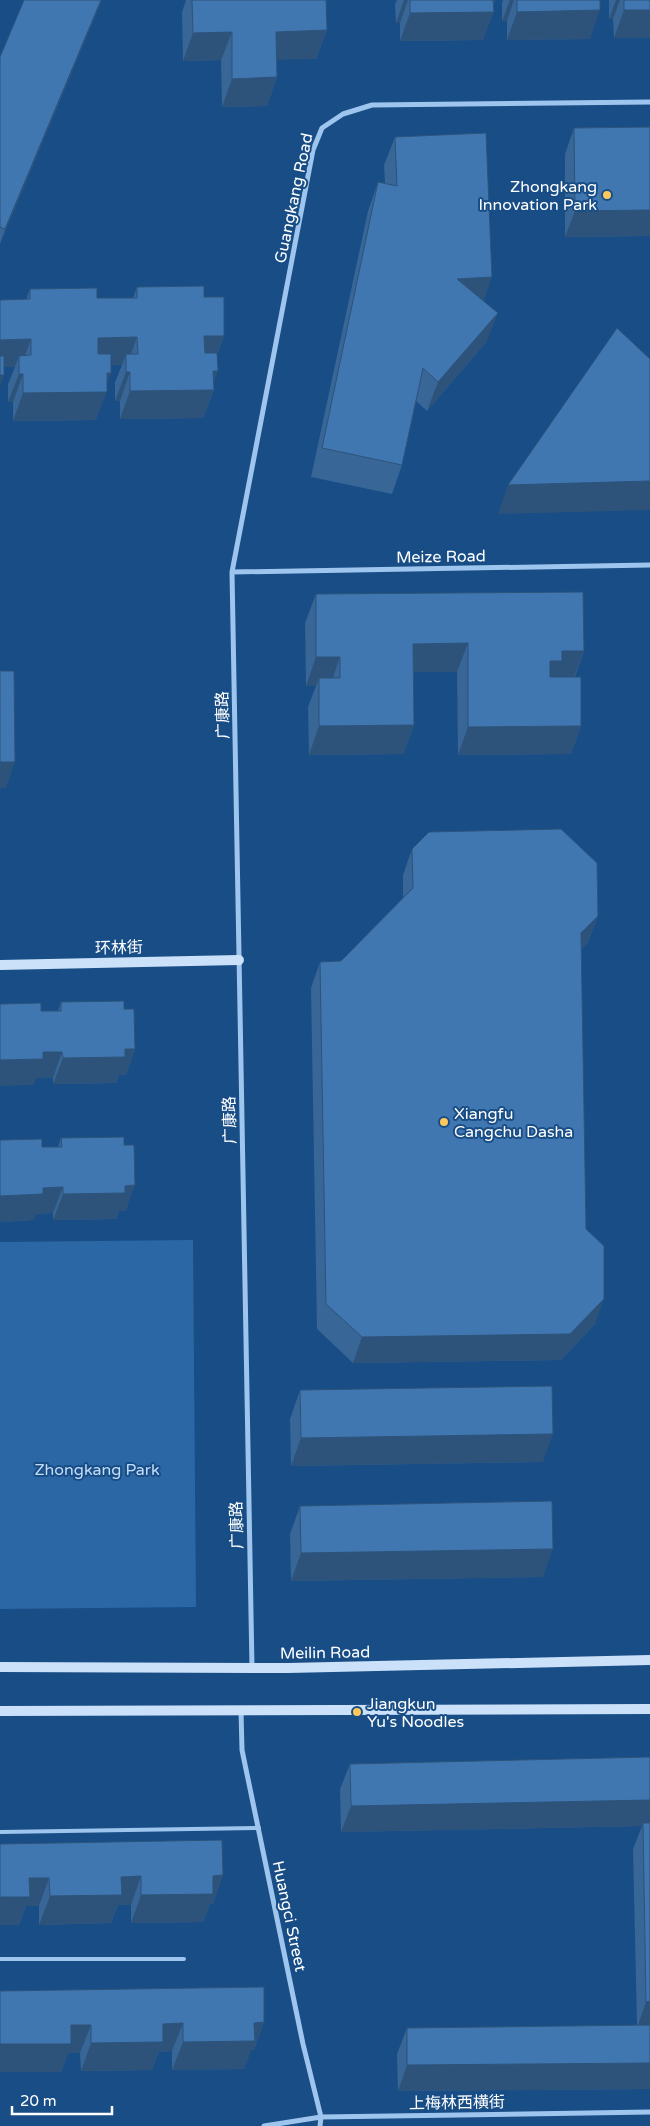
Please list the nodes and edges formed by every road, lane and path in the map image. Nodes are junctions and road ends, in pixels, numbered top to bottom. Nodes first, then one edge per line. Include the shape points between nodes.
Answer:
1 (650, 102) edge
2 (650, 565) edge
3 (232, 572) junction
4 (239, 960) junction
5 (0, 964) edge
6 (650, 1660) edge
7 (0, 1667) edge
8 (252, 1668) junction
9 (650, 1709) edge
10 (0, 1711) edge
11 (241, 1711) junction
12 (259, 1828) junction
13 (0, 1832) edge
14 (0, 1958) edge
15 (184, 1959) dead end
16 (650, 2112) edge
17 (320, 2117) junction
18 (264, 2126) edge
19 (320, 2126) edge

1 - 3 street, Guangkang Road via 372,105 343,114 322,128 311,160
2 - 3 street, Meize Road
3 - 4 street, 广康路
4 - 5 main road, 环林街
4 - 8 street, 广康路
6 - 8 main road, Meilin Road
7 - 8 main road, Meilin Road
9 - 11 main road
10 - 11 main road
11 - 12 street, Huangci Street via 242,1750
12 - 13 lane
12 - 17 street, Huangci Street
14 - 15 lane
16 - 17 street, 上梅林西横街
17 - 18 street, 上梅林西横街
17 - 19 street, Huangci Street

